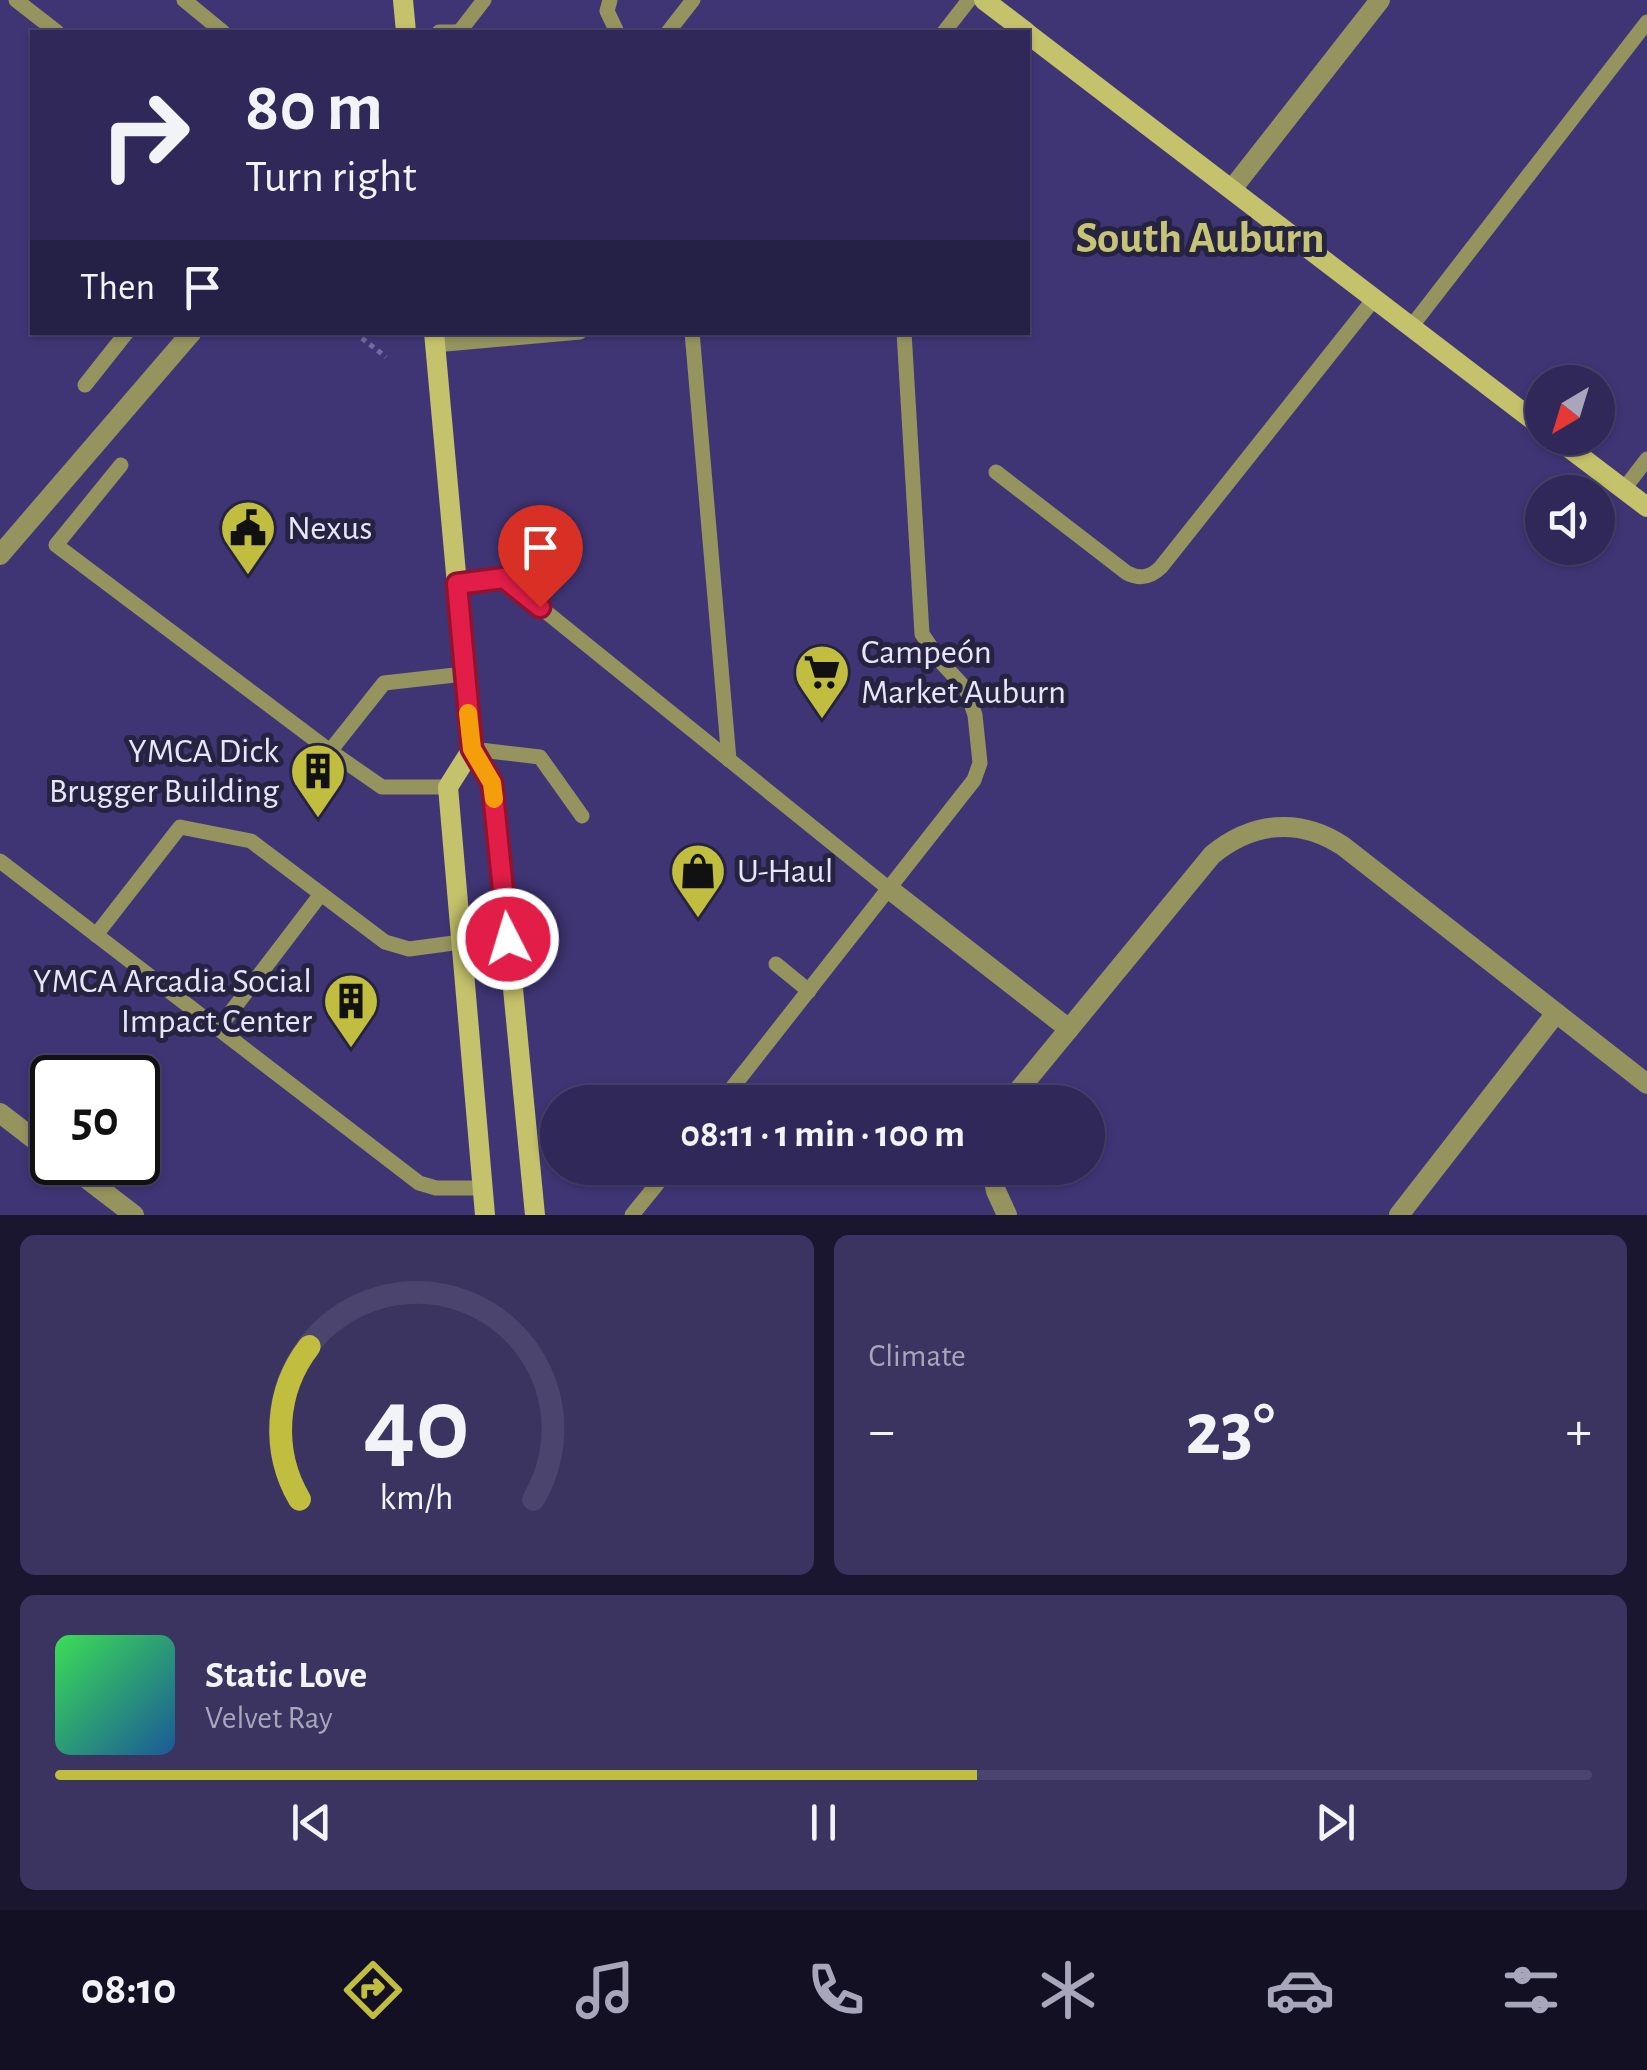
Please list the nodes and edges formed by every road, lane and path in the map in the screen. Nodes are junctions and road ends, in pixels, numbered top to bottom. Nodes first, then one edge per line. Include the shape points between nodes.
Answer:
1 (16, 0) edge
2 (184, 0) edge
3 (403, 0) edge
4 (484, 0) edge
5 (610, 0) edge
6 (693, 0) edge
7 (969, 0) edge
8 (984, 0) edge
9 (1380, 0) edge
10 (1647, 22) edge
11 (54, 30) edge
12 (220, 30) edge
13 (406, 30) edge
14 (463, 30) edge
15 (616, 30) edge
16 (670, 30) edge
17 (946, 30) edge
18 (1023, 30) edge
19 (1030, 35) edge
20 (1232, 190) junction
21 (1374, 299) junction
22 (1412, 327) junction
23 (125, 335) edge
24 (189, 335) edge
25 (358, 335) edge
26 (518, 335) edge
27 (692, 335) edge
28 (904, 335) edge
29 (435, 339) edge
30 (386, 358) dead end
31 (86, 386) dead end
32 (1525, 414) edge
33 (1579, 455) edge
34 (1647, 459) edge
35 (121, 465) dead end
36 (996, 472) dead end
37 (1624, 489) junction
38 (1647, 507) edge
39 (0, 555) edge
40 (457, 584) junction
41 (464, 674) junction
42 (472, 749) junction
43 (330, 751) junction
44 (728, 760) junction
45 (448, 787) junction
46 (582, 816) dead end
47 (0, 861) edge
48 (888, 888) junction
49 (321, 894) junction
50 (96, 935) junction
51 (461, 942) junction
52 (776, 964) dead end
53 (809, 991) junction
54 (1556, 1013) junction
55 (218, 1029) junction
56 (1068, 1029) junction
57 (1647, 1084) edge
58 (734, 1085) edge
59 (1023, 1085) edge
60 (0, 1113) edge
61 (30, 1136) edge
62 (95, 1185) edge
63 (656, 1185) edge
64 (997, 1185) edge
65 (483, 1188) junction
66 (134, 1215) edge
67 (485, 1215) edge
68 (534, 1215) edge
69 (632, 1215) edge
70 (1008, 1215) edge
71 (1398, 1215) edge

1 - 11 lane
2 - 12 lane
3 - 13 main road
4 - 14 lane
5 - 15 lane via 607,11
6 - 16 lane
7 - 17 lane
8 - 18 main road
9 - 20 street
10 - 22 lane
19 - 20 main road
20 - 21 main road
21 - 22 main road
21 - 36 lane via 1150,576 1119,568
22 - 32 main road
23 - 31 lane
24 - 39 street
25 - 30 path
26 - 29 lane
27 - 44 lane
28 - 48 lane via 922,634 966,689 980,763 974,780
29 - 40 main road
33 - 37 main road
34 - 37 lane
35 - 43 lane via 56,545
37 - 38 main road
40 - 41 main road
40 - 44 lane via 504,578
41 - 42 main road
41 - 43 lane via 384,682
42 - 45 main road
42 - 46 lane via 540,757
42 - 68 main road via 492,783
43 - 45 lane via 382,786
44 - 48 lane
45 - 51 main road
47 - 50 lane
48 - 53 lane
48 - 56 street
49 - 50 lane via 250,842 180,827
49 - 51 lane via 386,942 409,949
49 - 55 lane
50 - 55 lane
51 - 65 main road
52 - 53 lane
53 - 58 lane
54 - 56 street via 1336,842 1298,827 1260,828 1212,855
54 - 57 street
54 - 71 street
55 - 65 lane via 419,1183
56 - 59 street
60 - 61 street
62 - 66 street
63 - 69 lane
64 - 70 street
65 - 67 main road

